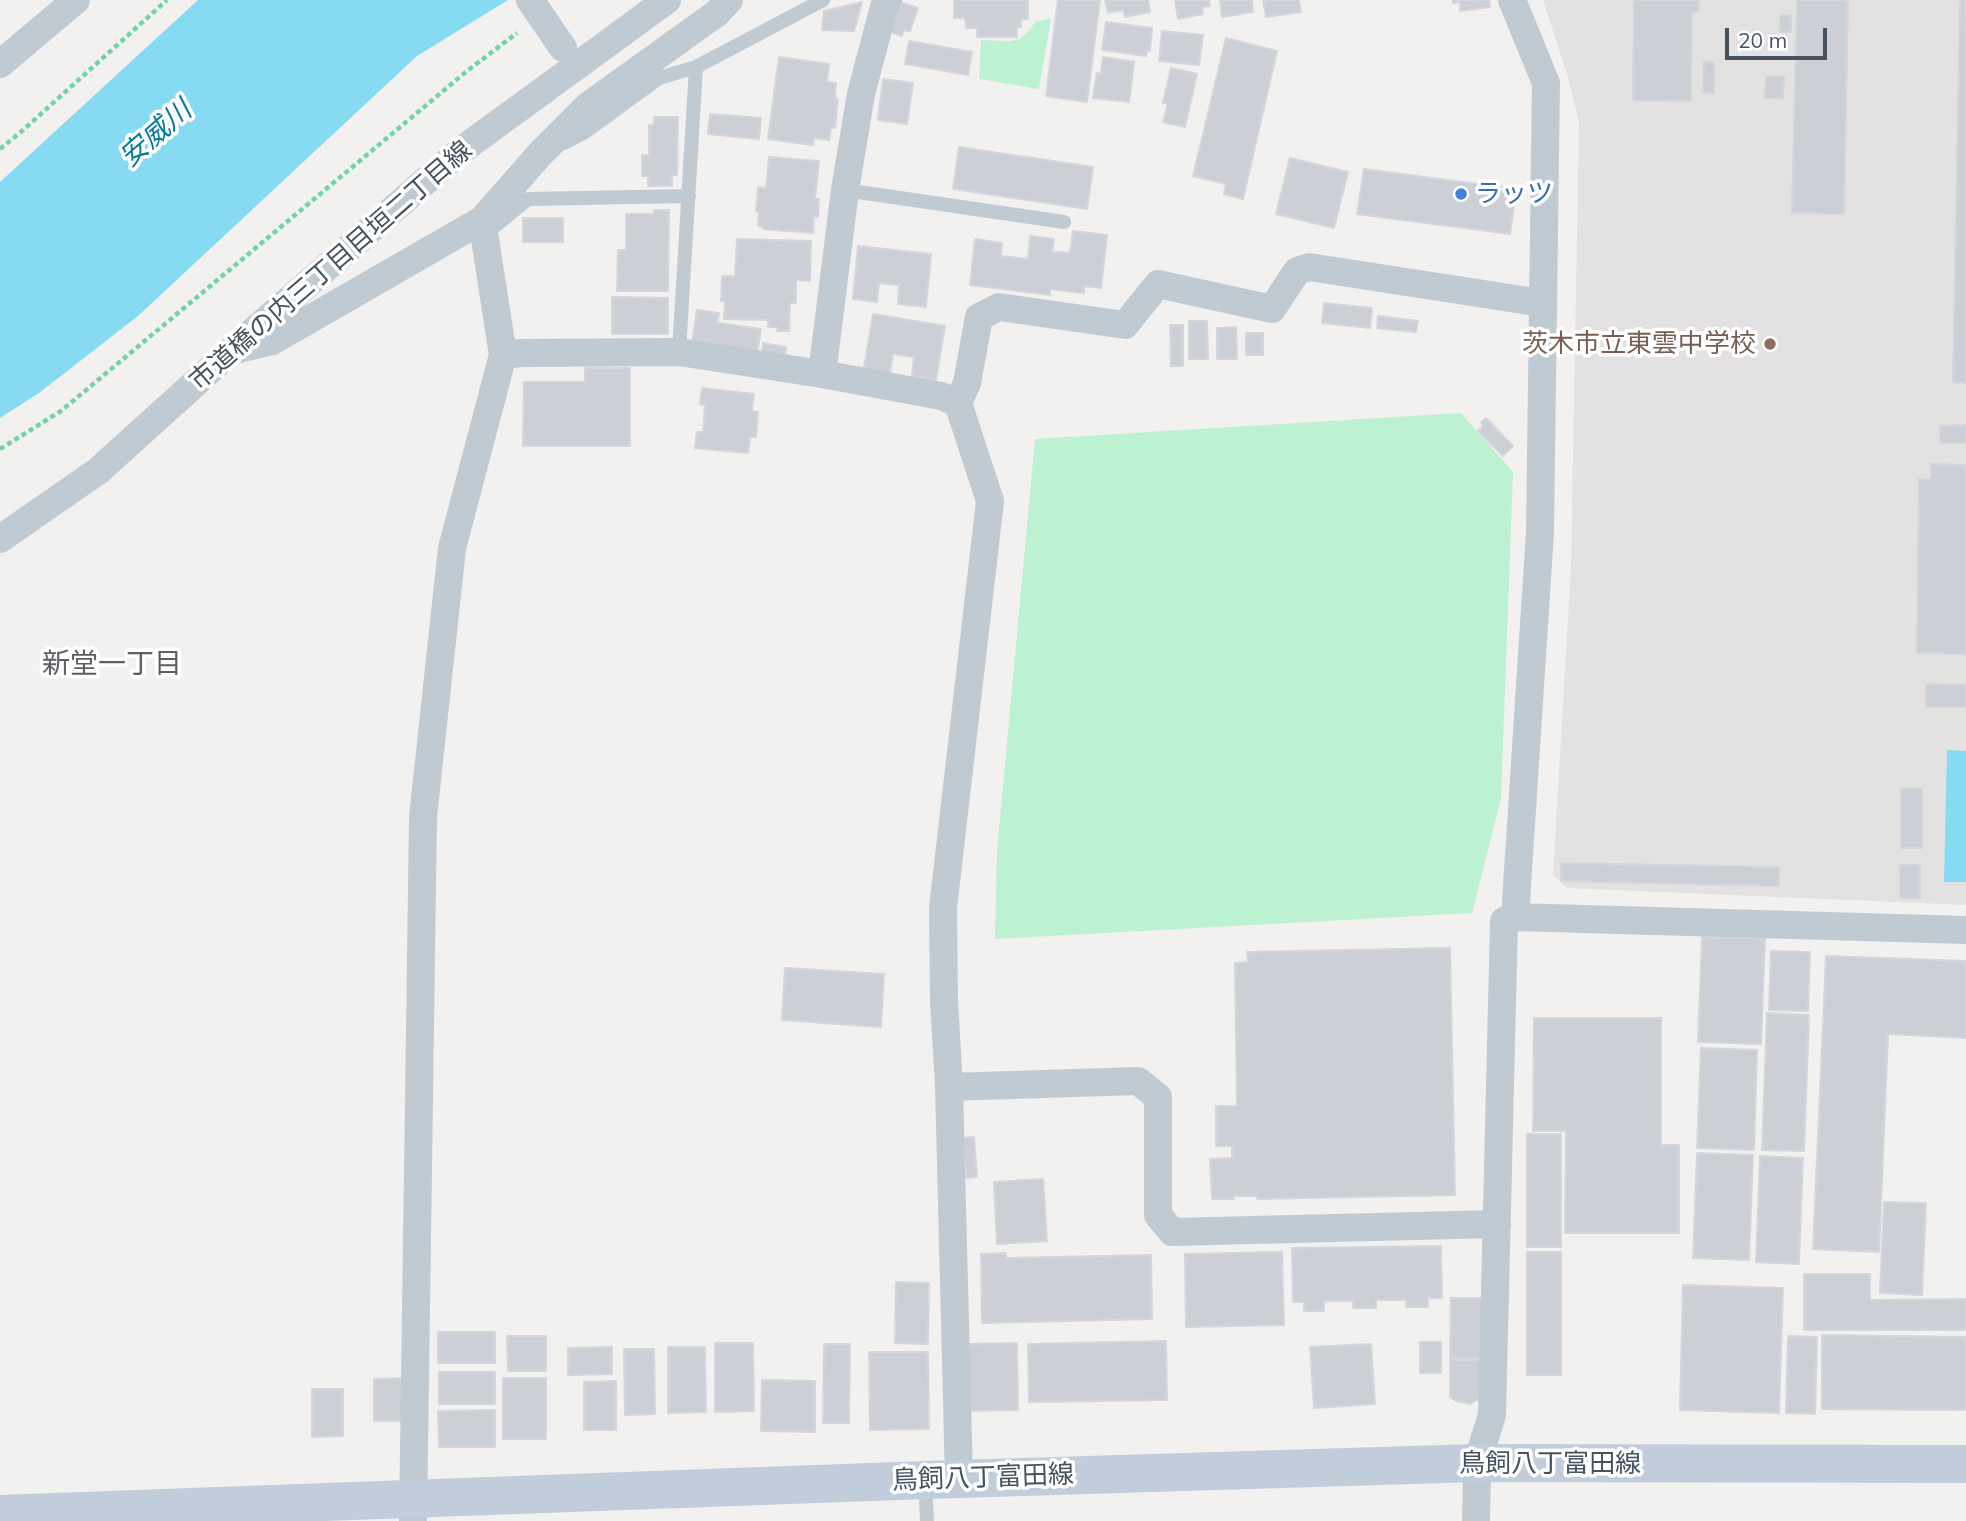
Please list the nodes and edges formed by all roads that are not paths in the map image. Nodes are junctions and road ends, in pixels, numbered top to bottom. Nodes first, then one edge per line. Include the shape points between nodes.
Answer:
1 (76, 0) edge
2 (530, 0) edge
3 (667, 0) edge
4 (729, 0) edge
5 (822, 0) edge
6 (887, 0) edge
7 (1512, 0) edge
8 (569, 58) junction
9 (0, 65) edge
10 (696, 67) junction
11 (540, 154) junction
12 (845, 190) junction
13 (689, 196) junction
14 (1064, 222) dead end
15 (483, 228) junction
16 (1542, 303) junction
17 (232, 350) junction
18 (679, 352) junction
19 (502, 355) junction
20 (822, 374) junction
21 (958, 403) junction
22 (0, 539) edge
23 (1515, 917) junction
24 (1966, 930) edge
25 (949, 1087) junction
26 (1497, 1224) junction
27 (1477, 1463) junction
28 (1966, 1464) edge
29 (942, 1480) junction
30 (414, 1510) edge
31 (249, 1513) edge
32 (0, 1514) edge
33 (120, 1515) edge
34 (927, 1521) edge
35 (1476, 1521) edge

1 - 9 street
2 - 8 street, bridge
3 - 8 street, 市道橋の内三丁目目垣二丁目線
4 - 11 street via 589,105
5 - 10 lane
6 - 12 street via 861,94
7 - 16 street via 1546,83
8 - 17 street, 市道橋の内三丁目目垣二丁目線
10 - 11 lane via 659,78 585,132
10 - 13 lane
11 - 15 street
12 - 14 lane
12 - 20 street
13 - 15 lane via 528,199
13 - 18 lane
15 - 17 street via 272,341
15 - 19 street
16 - 21 street via 1309,267 1297,271 1272,309 1158,284 1125,325 999,307 979,317 967,383
16 - 23 street via 1540,532
17 - 22 street, 市道橋の内三丁目目垣二丁目線 via 99,471
18 - 19 street
18 - 20 street
19 - 30 street via 452,548 423,817
20 - 21 street via 942,396
21 - 25 street via 990,501 943,908
23 - 24 street
23 - 26 street via 1504,921
25 - 26 street via 1138,1081 1158,1097 1158,1215 1172,1232
25 - 29 street
26 - 27 street via 1492,1415
27 - 28 main road, 鳥飼八丁富田線
27 - 29 main road, 鳥飼八丁富田線
27 - 35 street
29 - 30 main road, 鳥飼八丁富田線
29 - 34 lane
30 - 31 main road, 鳥飼八丁富田線
31 - 33 main road, 鳥飼八丁富田線
32 - 33 main road, 鳥飼八丁富田線

